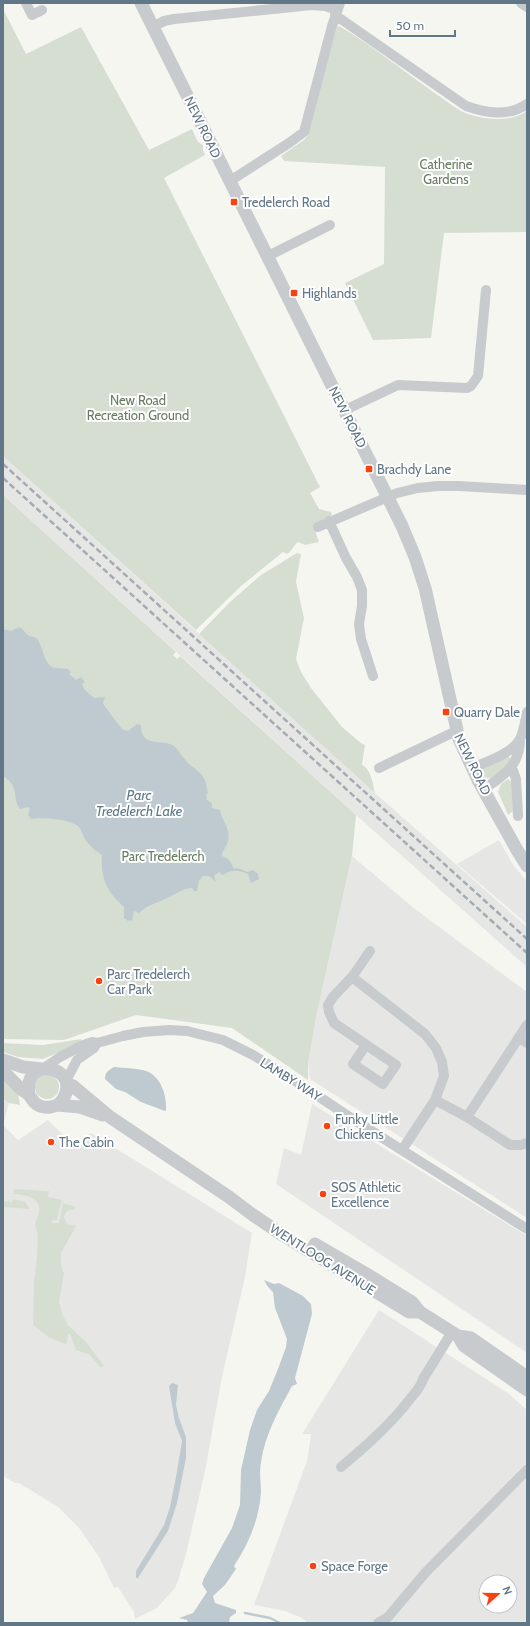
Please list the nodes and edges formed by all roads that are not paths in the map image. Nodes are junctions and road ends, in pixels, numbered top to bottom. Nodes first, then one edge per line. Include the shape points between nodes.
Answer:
1 (26, 3) edge
2 (141, 3) edge
3 (521, 3) edge
4 (527, 7) edge
5 (42, 10) dead end
6 (338, 10) edge
7 (153, 27) junction
8 (527, 104) edge
9 (230, 181) junction
10 (330, 225) dead end
11 (268, 256) junction
12 (486, 290) dead end
13 (345, 410) junction
14 (527, 490) edge
15 (388, 497) junction
16 (329, 521) junction
17 (318, 527) dead end
18 (372, 676) dead end
19 (527, 712) edge
20 (456, 731) junction
21 (520, 740) junction
22 (378, 768) dead end
23 (472, 768) junction
24 (512, 768) junction
25 (484, 789) junction
26 (518, 816) dead end
27 (527, 866) edge
28 (370, 951) dead end
29 (352, 977) junction
30 (527, 1025) edge
31 (523, 1041) edge
32 (97, 1044) junction
33 (366, 1045) dead end
34 (3, 1060) edge
35 (43, 1069) junction
36 (3, 1072) edge
37 (67, 1083) junction
38 (29, 1095) junction
39 (435, 1100) junction
40 (57, 1105) junction
41 (110, 1117) junction
42 (467, 1117) junction
43 (527, 1142) edge
44 (402, 1150) junction
45 (527, 1229) edge
46 (455, 1334) junction
47 (527, 1377) edge
48 (527, 1390) edge
49 (341, 1467) dead end
50 (527, 1470) edge
51 (378, 1623) edge

1 - 5 street via 32,15
2 - 7 street, NEW ROAD
3 - 4 street
6 - 7 street via 312,5 174,19
6 - 8 street via 466,106 484,112 508,112
6 - 9 street via 304,132
7 - 9 street, NEW ROAD
9 - 11 street, NEW ROAD
10 - 11 street
11 - 13 street, NEW ROAD
12 - 13 street via 478,376 471,386 467,388 398,385
13 - 15 street, NEW ROAD
14 - 15 street via 438,486 407,490
15 - 16 street
15 - 20 street, NEW ROAD via 420,571 430,606
16 - 17 street
16 - 18 street via 362,590 359,624
19 - 21 street
20 - 22 street
20 - 23 street, NEW ROAD
21 - 23 street via 511,750
21 - 24 street
23 - 25 street, NEW ROAD
24 - 25 street
24 - 26 street via 516,779
25 - 27 street, NEW ROAD
28 - 29 street
29 - 33 street via 333,997 328,1005 329,1012 334,1022
29 - 39 street via 425,1034 436,1048 444,1076
30 - 31 street
31 - 42 street
32 - 35 street, LAMBY WAY via 92,1042 81,1046 60,1056
32 - 37 street, LAMBY WAY via 77,1060
32 - 44 street, LAMBY WAY via 143,1032 169,1030 200,1033 223,1040 253,1055
34 - 35 street via 23,1067
35 - 37 street via 57,1070
35 - 38 street via 33,1075 29,1082
36 - 38 street
37 - 40 street via 67,1093
37 - 41 street, WENTLOOG AVENUE
38 - 40 street via 39,1105
39 - 42 street
39 - 44 street
40 - 41 street, WENTLOOG AVENUE via 80,1107
41 - 46 street, WENTLOOG AVENUE via 229,1197 365,1273 412,1302 420,1312
42 - 43 street via 510,1145
44 - 45 street, LAMBY WAY
46 - 47 street, WENTLOOG AVENUE via 471,1338
46 - 48 street, WENTLOOG AVENUE via 464,1346
46 - 49 street via 404,1407 381,1432
50 - 51 street via 426,1572 388,1617

